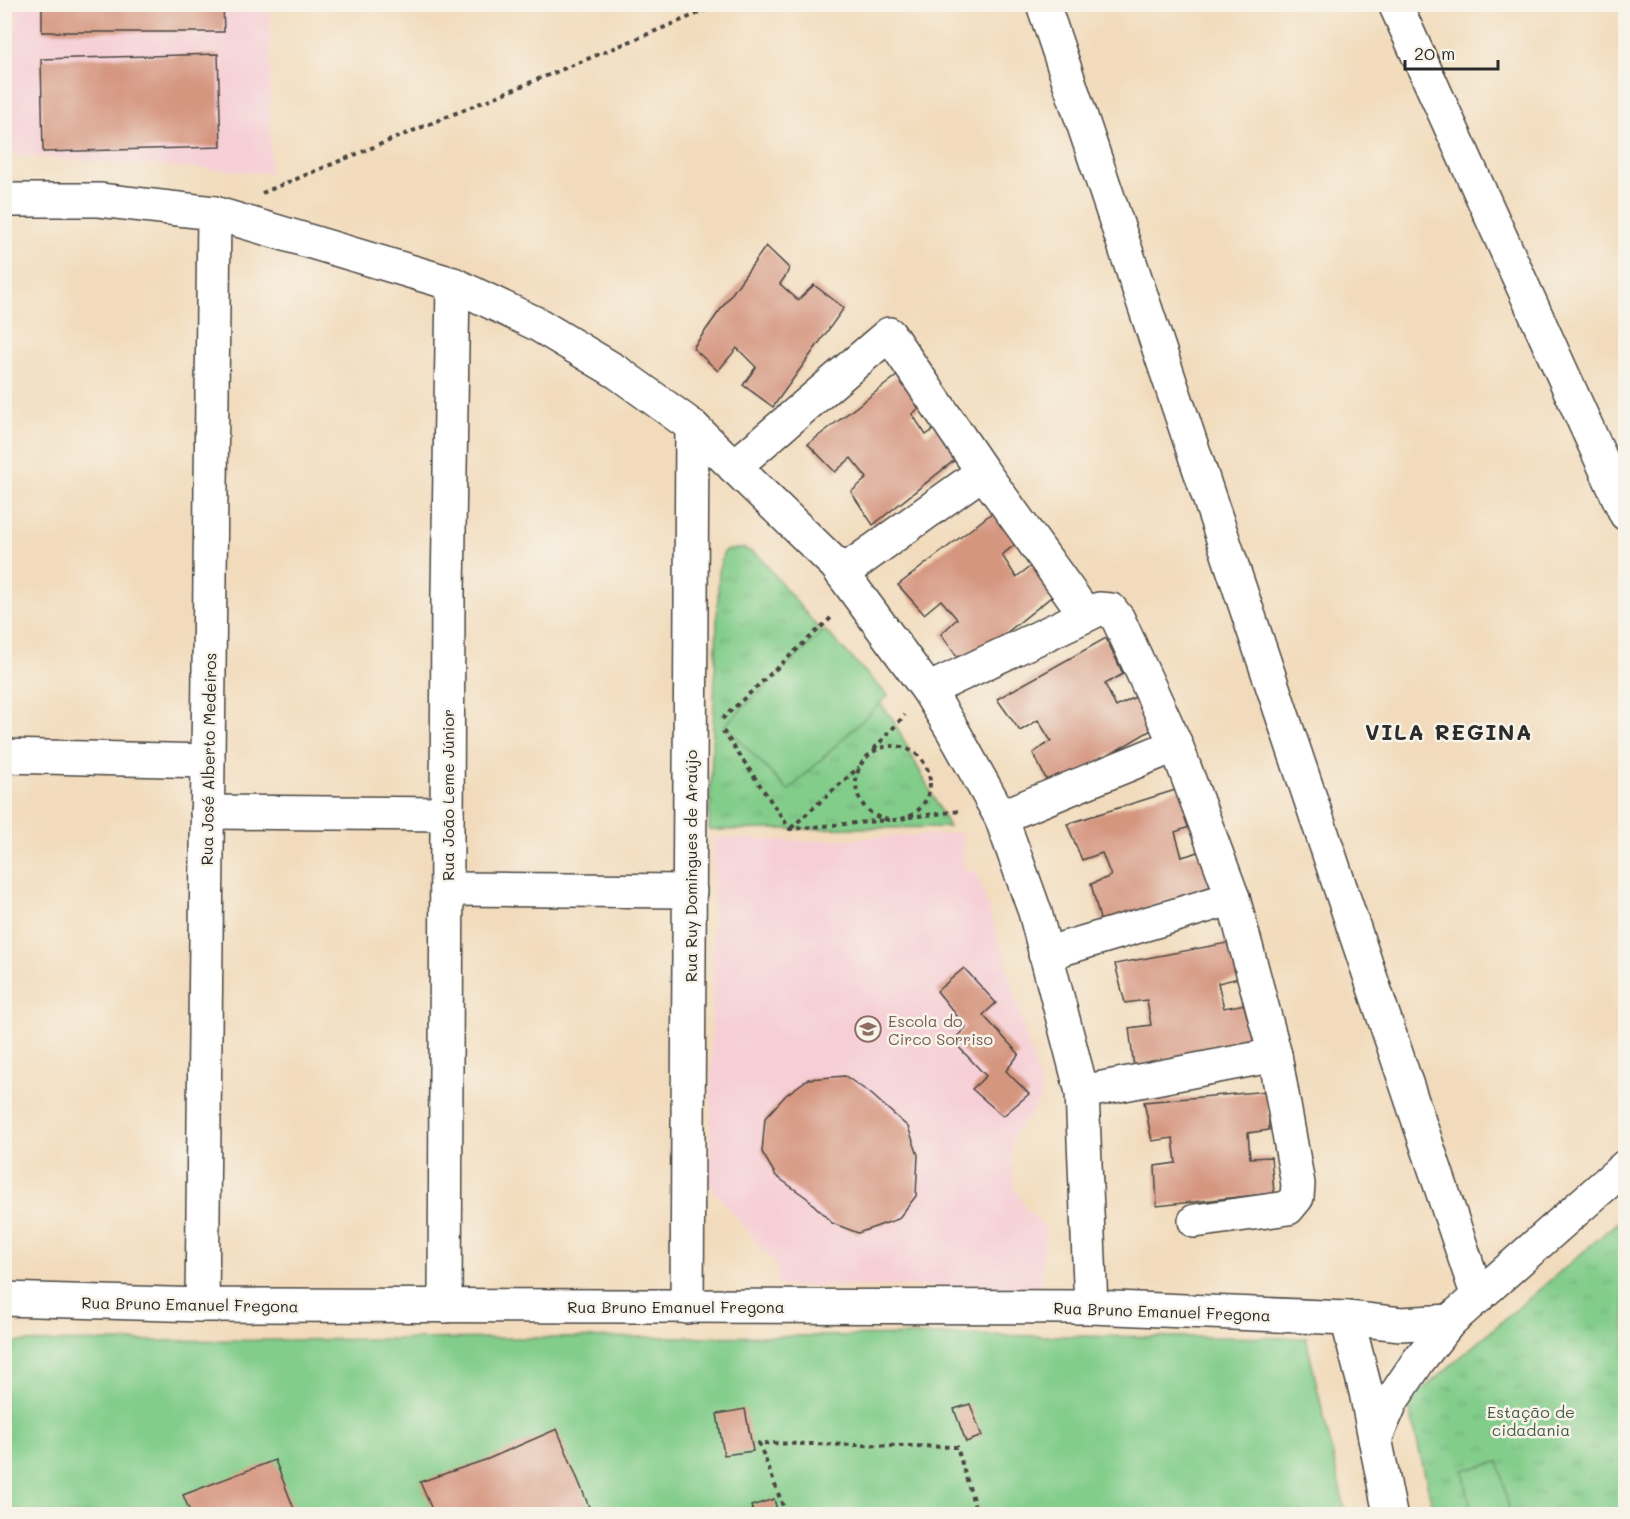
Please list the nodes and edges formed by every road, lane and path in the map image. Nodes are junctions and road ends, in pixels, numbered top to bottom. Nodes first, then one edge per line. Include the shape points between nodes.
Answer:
1 (721, 4) edge
2 (1043, 4) edge
3 (1395, 4) edge
4 (258, 195) dead end
5 (4, 200) edge
6 (214, 213) junction
7 (453, 284) junction
8 (692, 426) junction
9 (734, 467) junction
10 (983, 472) junction
11 (1626, 514) edge
12 (849, 583) junction
13 (1086, 615) junction
14 (928, 690) junction
15 (1176, 745) junction
16 (872, 752) junction
17 (4, 756) edge
18 (208, 760) junction
19 (861, 765) junction
20 (207, 812) junction
21 (998, 812) junction
22 (447, 814) junction
23 (908, 817) junction
24 (889, 820) junction
25 (790, 829) junction
26 (447, 889) junction
27 (690, 891) junction
28 (1233, 898) junction
29 (1045, 954) junction
30 (1275, 1055) junction
31 (1082, 1092) junction
32 (1626, 1166) edge
33 (1195, 1221) dead end
34 (1478, 1297) junction
35 (4, 1299) edge
36 (202, 1305) junction
37 (445, 1306) junction
38 (687, 1306) junction
39 (1091, 1307) junction
40 (1347, 1318) junction
41 (1450, 1321) junction
42 (1375, 1440) junction
43 (975, 1507) dead end
44 (786, 1515) edge
45 (1390, 1515) edge

1 - 4 path
2 - 34 street
3 - 11 street
5 - 6 street via 99,200
6 - 7 street
6 - 18 street, Rua José Alberto Medeiros
7 - 8 street via 537,324 616,372
7 - 22 street, Rua João Leme Júnior
8 - 9 street
8 - 27 street, Rua Ruy Domingues de Araújo
9 - 10 street via 889,334
9 - 12 street via 836,565
10 - 12 street
10 - 13 street
12 - 14 street
12 - 25 path via 717,723
13 - 14 street
13 - 15 street via 1099,609 1111,610 1118,619
14 - 16 path
14 - 21 street
15 - 21 street
15 - 28 street
16 - 19 path
16 - 23 path via 895,745 908,748 926,764 930,776 926,801
17 - 18 street
18 - 20 street, Rua José Alberto Medeiros
19 - 24 path via 857,772 858,796 873,815
19 - 25 path
20 - 22 street
20 - 36 street, Rua José Alberto Medeiros
21 - 23 path
21 - 29 street via 1035,912
22 - 26 street, Rua João Leme Júnior
23 - 24 path
24 - 25 path
26 - 27 street
26 - 37 street, Rua João Leme Júnior
27 - 38 street, Rua Ruy Domingues de Araújo
28 - 29 street
28 - 30 street
29 - 31 street
30 - 31 street
30 - 33 street via 1297,1197 1288,1208
31 - 39 street
32 - 34 street
34 - 41 street
35 - 36 street, Rua Bruno Emanuel Fregona
36 - 37 street, Rua Bruno Emanuel Fregona
37 - 38 street, Rua Bruno Emanuel Fregona
38 - 39 street, Rua Bruno Emanuel Fregona
39 - 40 street, Rua Bruno Emanuel Fregona
40 - 41 street, Rua Bruno Emanuel Fregona via 1401,1324
40 - 42 street
41 - 42 street via 1392,1400
42 - 45 street
43 - 44 path via 957,1447 759,1443

